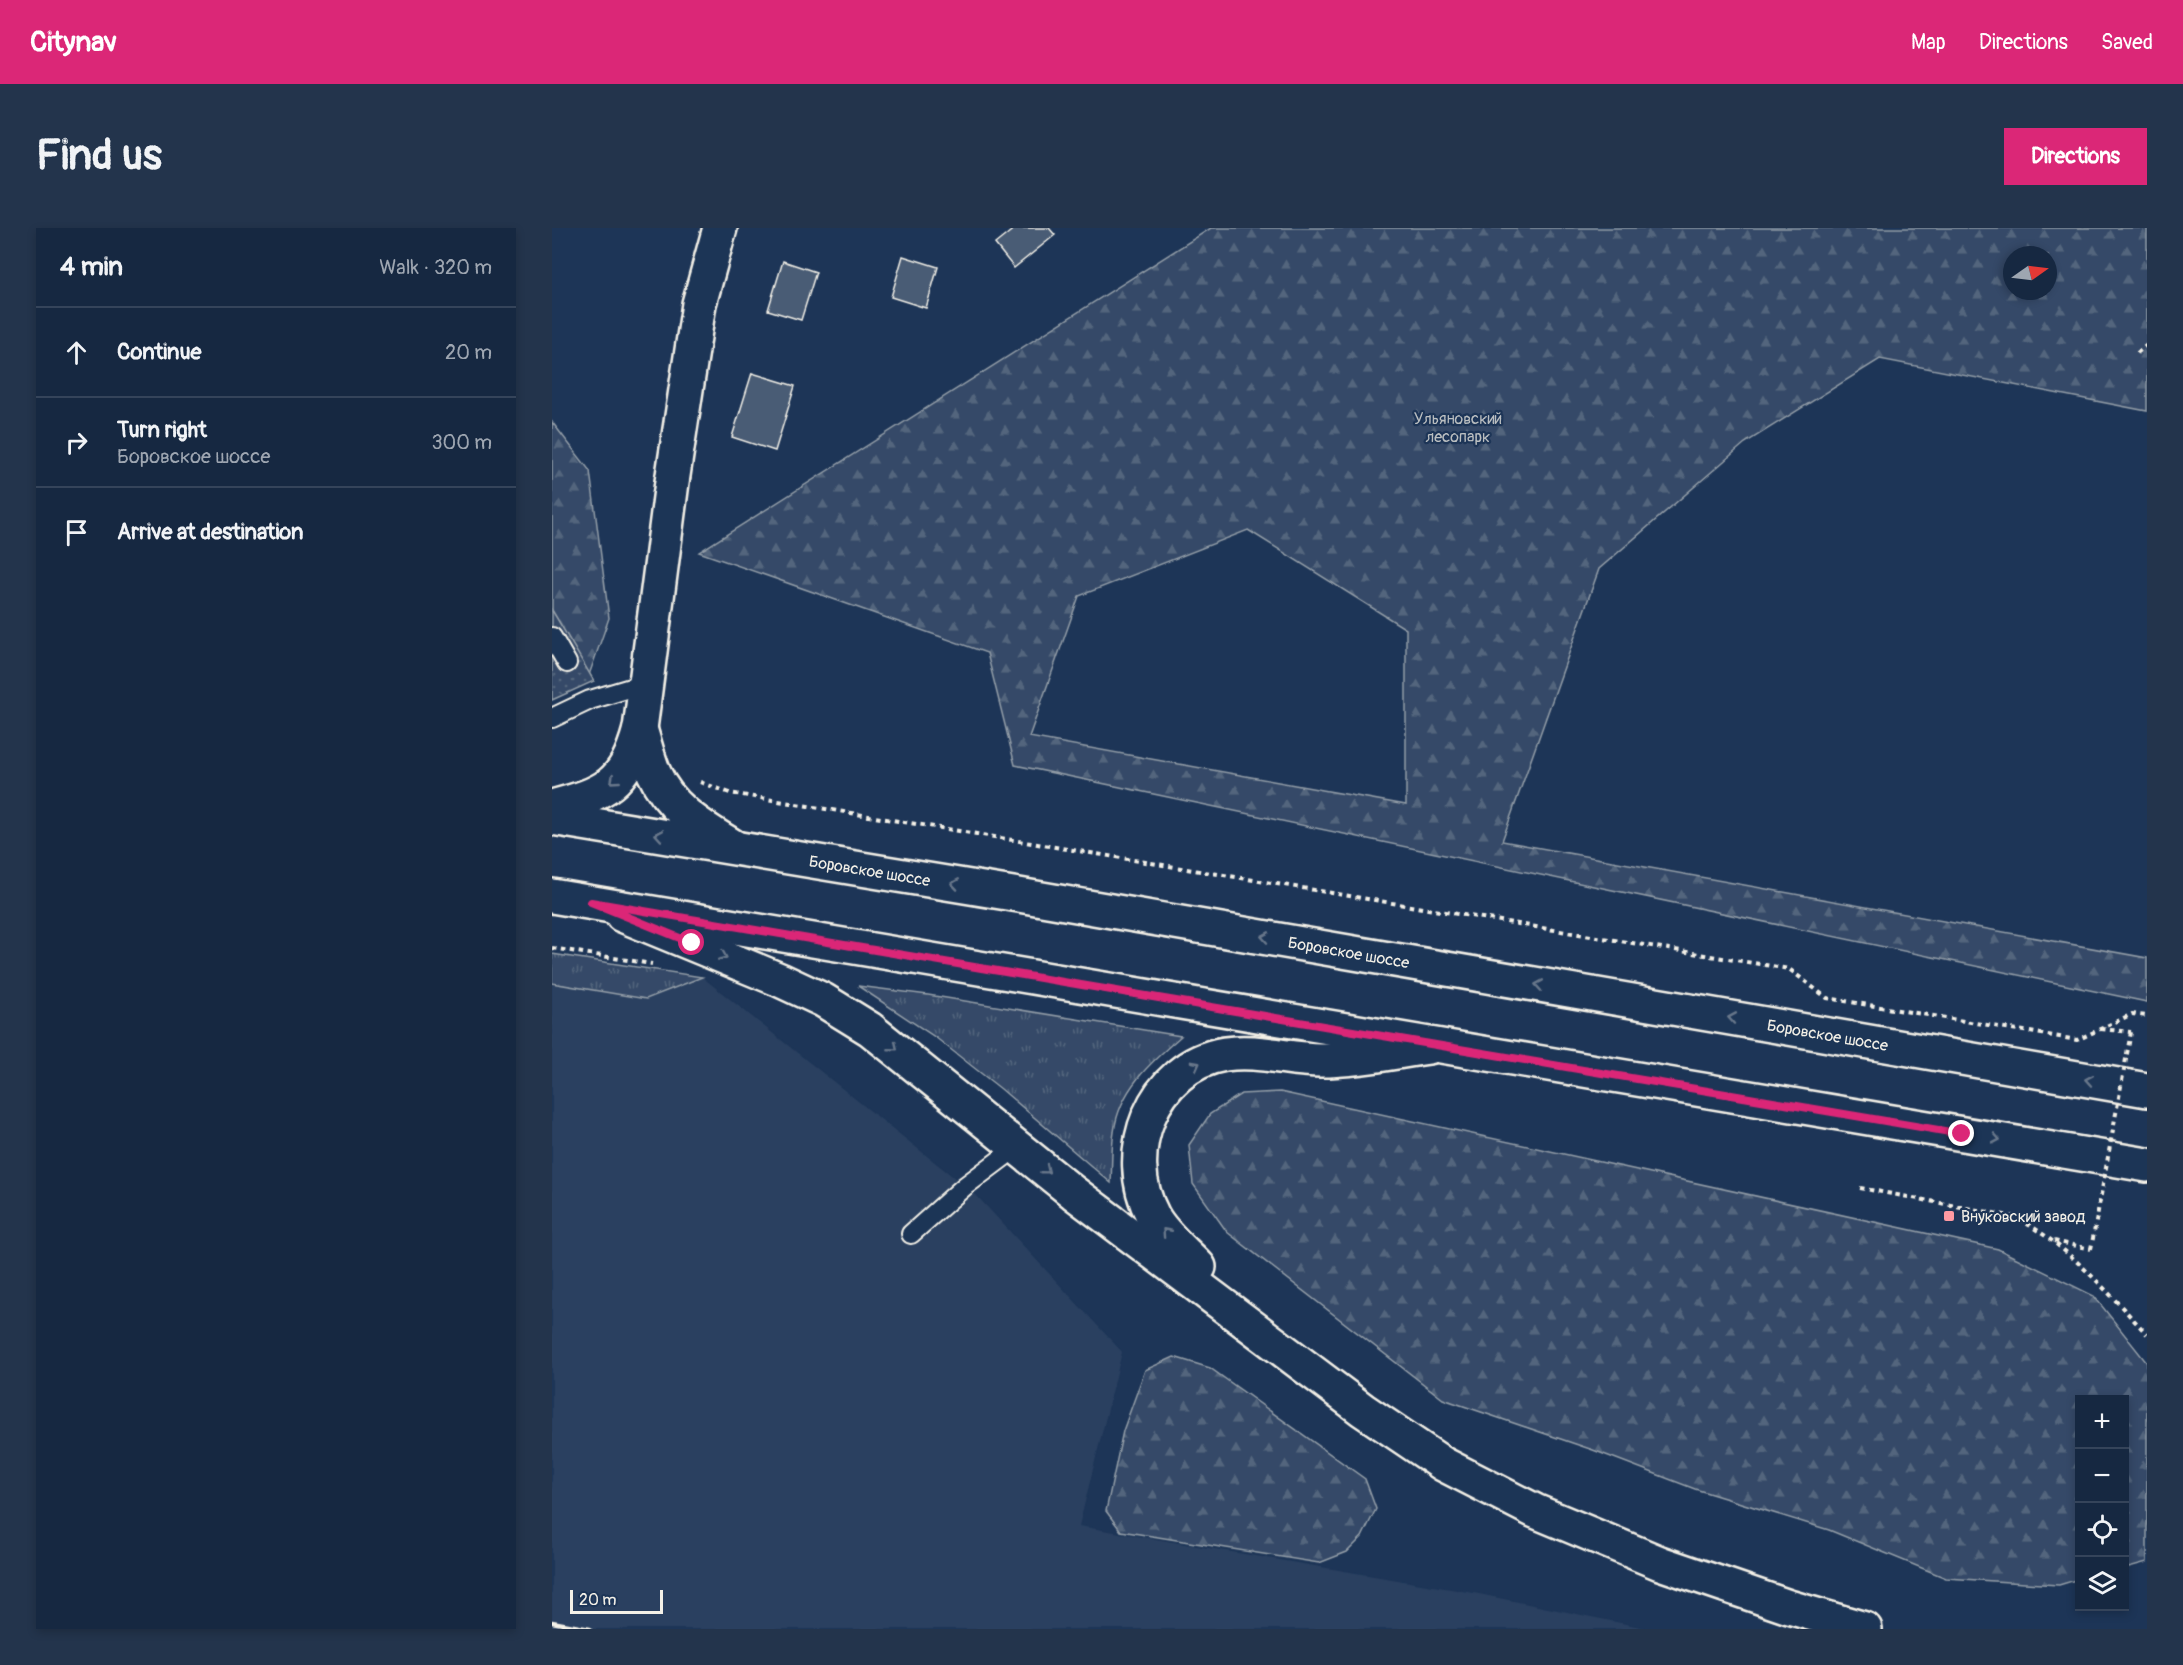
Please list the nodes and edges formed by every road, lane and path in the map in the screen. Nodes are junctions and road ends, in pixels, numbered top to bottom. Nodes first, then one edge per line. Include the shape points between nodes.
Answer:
1 (720, 228) edge
2 (2147, 345) edge
3 (2137, 353) dead end
4 (552, 637) edge
5 (567, 663) dead end
6 (647, 683) junction
7 (552, 718) edge
8 (640, 729) junction
9 (690, 778) dead end
10 (552, 807) edge
11 (552, 818) edge
12 (734, 847) junction
13 (552, 896) edge
14 (591, 902) junction
15 (552, 948) edge
16 (655, 964) dead end
17 (2147, 1017) edge
18 (2100, 1029) junction
19 (1442, 1046) junction
20 (2147, 1090) edge
21 (1017, 1147) junction
22 (2147, 1165) edge
23 (1860, 1188) dead end
24 (911, 1234) dead end
25 (2050, 1240) junction
26 (2147, 1334) edge
27 (1264, 1335) junction
28 (1865, 1629) edge

1 - 6 main road via 699,304
2 - 3 path
4 - 5 lane
6 - 7 lane via 590,700
6 - 8 main road
8 -> 10 main road via 628,764 615,781
8 - 12 main road via 653,772 678,810
9 - 18 path via 730,793 1789,969 1827,998 2076,1040
12 -> 11 main road, Боровское шоссе
20 -> 12 main road, Боровское шоссе
13 - 14 main road
14 - 19 main road
14 -> 21 main road via 823,1000 870,1029
15 - 16 path
17 - 18 path via 2132,1014
18 - 25 path, bridge via 2131,1032 2091,1249
19 -> 22 main road
27 -> 19 main road via 1153,1216 1138,1156 1146,1120 1161,1093 1193,1065 1225,1054 1318,1060
21 - 24 lane
21 -> 27 main road
23 - 25 path via 2015,1217
25 - 26 path via 2109,1292
27 - 28 main road via 1443,1464 1515,1502 1660,1563

